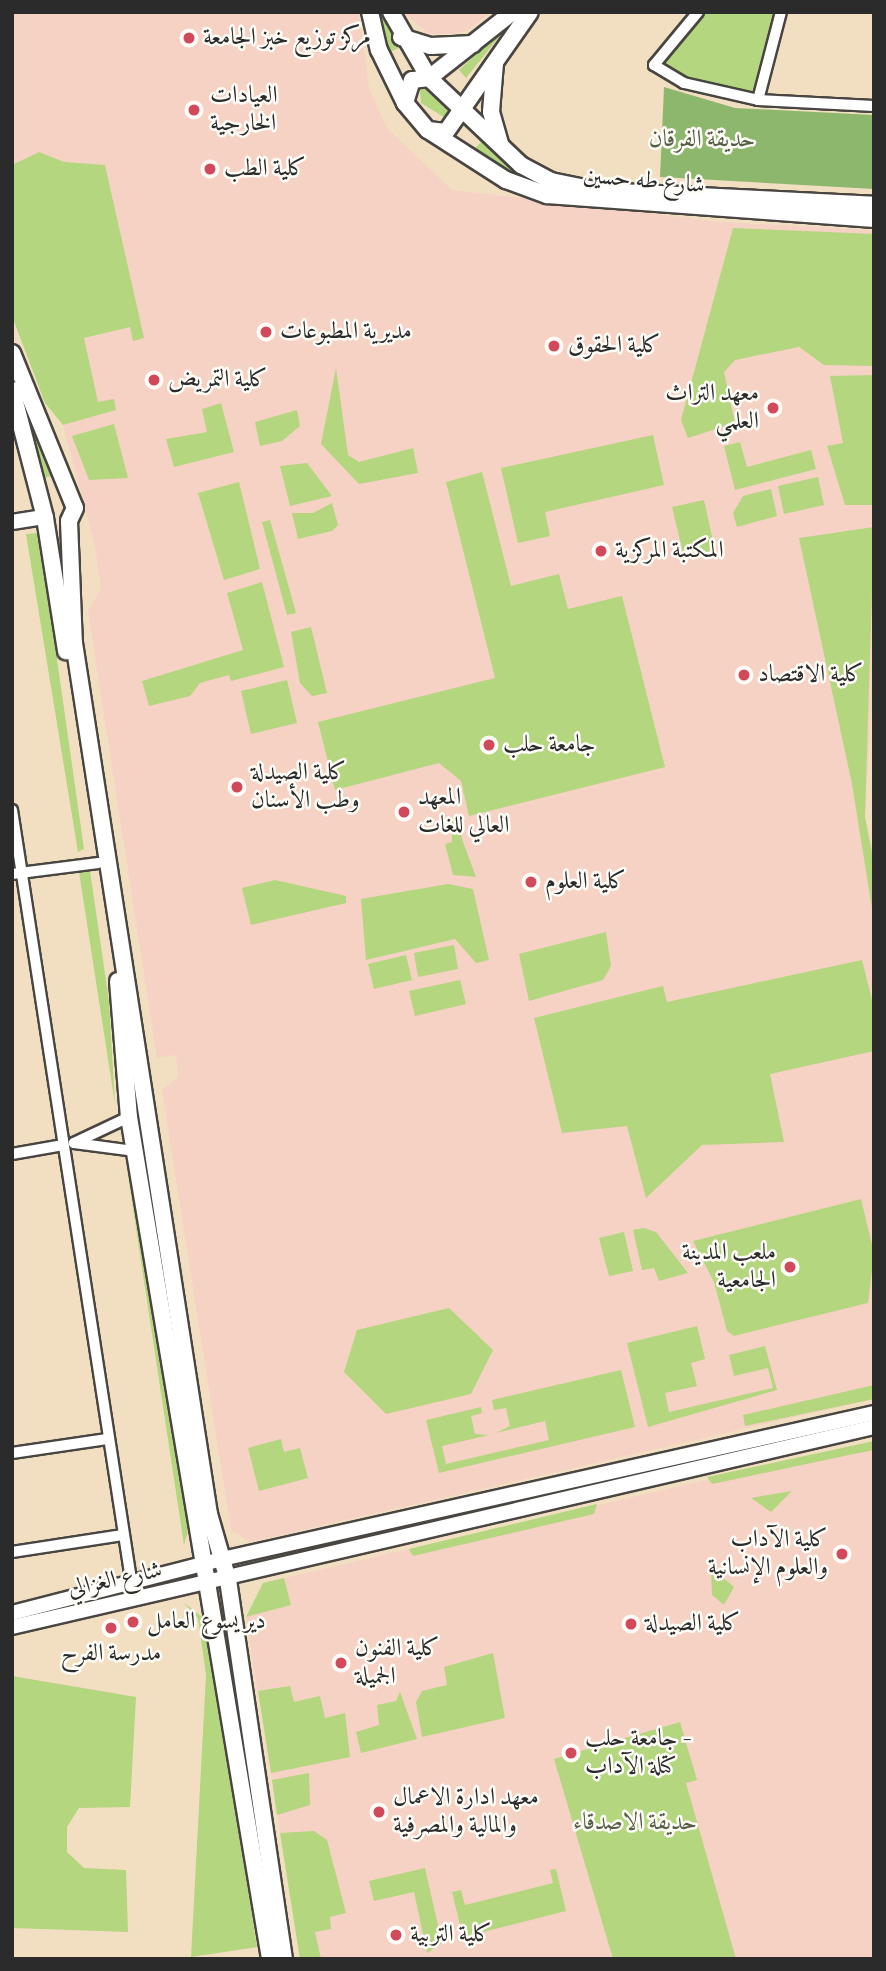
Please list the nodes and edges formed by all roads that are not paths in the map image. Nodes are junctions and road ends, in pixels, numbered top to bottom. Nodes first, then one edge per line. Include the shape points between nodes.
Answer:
1 (370, 12) edge
2 (391, 12) edge
3 (513, 12) edge
4 (530, 12) edge
5 (698, 12) edge
6 (781, 12) edge
7 (401, 37) junction
8 (478, 42) junction
9 (500, 47) junction
10 (429, 78) junction
11 (758, 100) junction
12 (405, 103) junction
13 (874, 106) edge
14 (461, 110) junction
15 (428, 130) junction
16 (500, 144) junction
17 (874, 205) edge
18 (874, 219) edge
19 (12, 353) edge
20 (12, 390) edge
21 (71, 498) junction
22 (44, 511) junction
23 (12, 520) edge
24 (69, 521) junction
25 (12, 810) edge
26 (97, 863) junction
27 (16, 874) edge
28 (130, 1117) junction
29 (74, 1143) junction
30 (60, 1146) junction
31 (135, 1151) junction
32 (12, 1154) edge
33 (874, 1413) edge
34 (874, 1427) edge
35 (107, 1439) junction
36 (12, 1453) edge
37 (123, 1535) junction
38 (12, 1552) edge
39 (222, 1559) junction
40 (203, 1564) junction
41 (229, 1580) junction
42 (132, 1586) junction
43 (208, 1586) junction
44 (12, 1613) edge
45 (12, 1627) edge
46 (270, 1959) edge
47 (284, 1959) edge

1 - 12 main road, شارع طه حسين via 379,50
2 - 7 main road
3 - 8 main road
4 - 9 main road
5 - 11 street via 654,65 711,93
6 - 11 street
7 - 8 main road via 431,46
7 - 10 main road
8 - 10 main road
9 - 14 main road
9 - 16 main road via 491,96
10 - 12 main road via 406,86
10 - 14 main road
11 - 13 street
12 - 15 main road, شارع طه حسين
14 - 15 main road via 454,127
14 - 16 main road
15 - 18 main road, شارع طه حسين via 506,180 547,195
16 - 17 main road via 521,165 576,188
19 - 21 main road
20 - 22 main road
21 - 22 main road via 55,493
21 - 24 main road
22 - 23 main road
22 - 24 main road via 57,526
22 - 26 main road
24 - 39 main road via 74,643 209,1514
25 - 27 street
26 - 27 street
26 - 28 main road via 118,981
27 - 30 street
28 - 29 street
28 - 31 main road
29 - 30 street
29 - 31 street
30 - 32 street
30 - 35 street
31 - 40 main road
33 - 39 main road, شارع الغزالي
34 - 41 main road, شارع الغزالي
35 - 36 street
35 - 37 street
37 - 38 street
37 - 42 street
39 - 40 main road, شارع الغزالي
39 - 41 main road
40 - 42 main road, شارع الغزالي
40 - 43 main road
41 - 43 main road, شارع الغزالي
41 - 47 main road
42 - 44 main road, شارع الغزالي
43 - 45 main road, شارع الغزالي
43 - 46 main road

